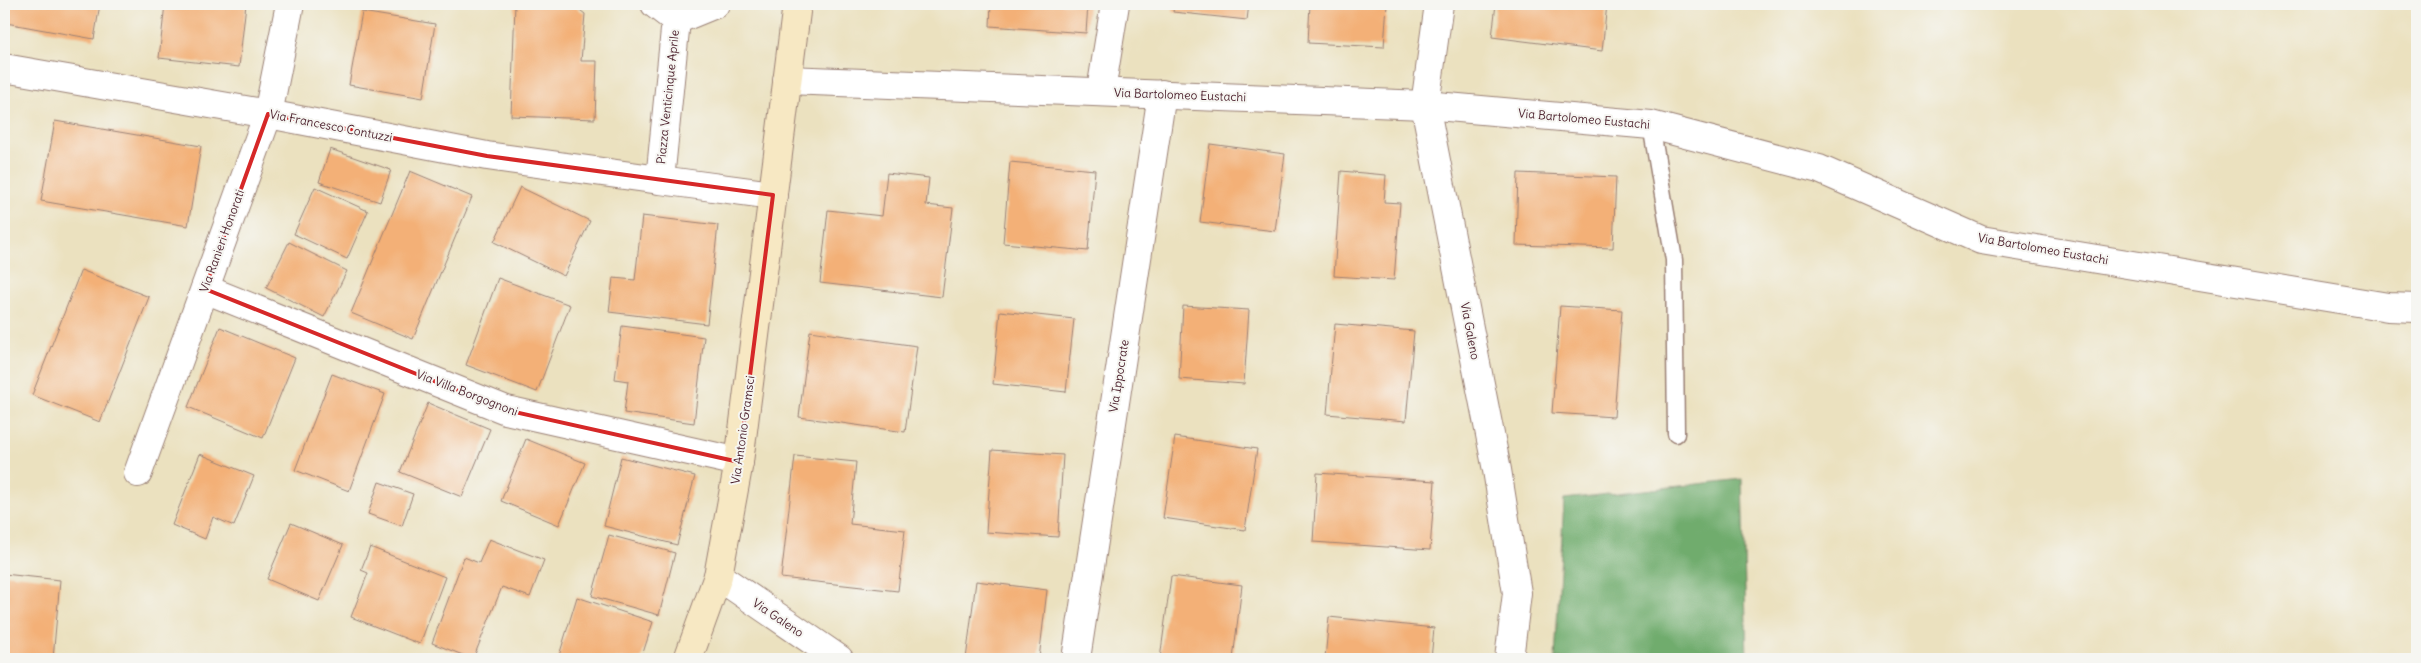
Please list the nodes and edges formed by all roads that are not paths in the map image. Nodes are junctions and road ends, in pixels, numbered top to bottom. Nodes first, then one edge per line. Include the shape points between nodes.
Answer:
1 (290, 4) edge
2 (715, 4) edge
3 (797, 4) edge
4 (1115, 4) edge
5 (1439, 4) edge
6 (665, 12) edge
7 (4, 68) edge
8 (787, 80) junction
9 (1102, 92) junction
10 (1162, 94) junction
11 (1425, 105) junction
12 (268, 114) junction
13 (1651, 125) junction
14 (660, 180) junction
15 (773, 195) junction
16 (205, 289) junction
17 (2417, 308) edge
18 (1676, 434) dead end
19 (740, 462) junction
20 (138, 473) dead end
21 (718, 576) junction
22 (688, 659) edge
23 (839, 659) edge
24 (1076, 659) edge
25 (1508, 659) edge

1 - 12 street, Via Ranieri Honorati
2 - 6 street, Piazza Venticinque Aprile
3 - 8 street
4 - 9 street
5 - 11 street, Via Galeno
6 - 14 street, Piazza Venticinque Aprile
7 - 12 street, Via Francesco Contuzzi
8 - 9 street, Via Bartolomeo Eustachi
8 - 15 street
9 - 10 street, Via Bartolomeo Eustachi
10 - 11 street, Via Bartolomeo Eustachi
10 - 24 street, Via Ippocrate
11 - 13 street, Via Bartolomeo Eustachi
11 - 25 street, Via Galeno via 1497,470 1517,593
12 - 14 street, Via Francesco Contuzzi via 487,156
12 - 16 street, Via Ranieri Honorati
13 - 17 street, Via Bartolomeo Eustachi via 1820,169 1981,240 2388,307
13 - 18 lane via 1674,260
14 - 15 street, Piazza Venticinque Aprile
15 - 19 street, Via Antonio Gramsci
16 - 19 street, Via Villa Borgognoni via 506,410
16 - 20 street, Via Ranieri Honorati
19 - 21 street, Via Antonio Gramsci
21 - 22 street, Via Antonio Gramsci
21 - 23 street, Via Galeno

